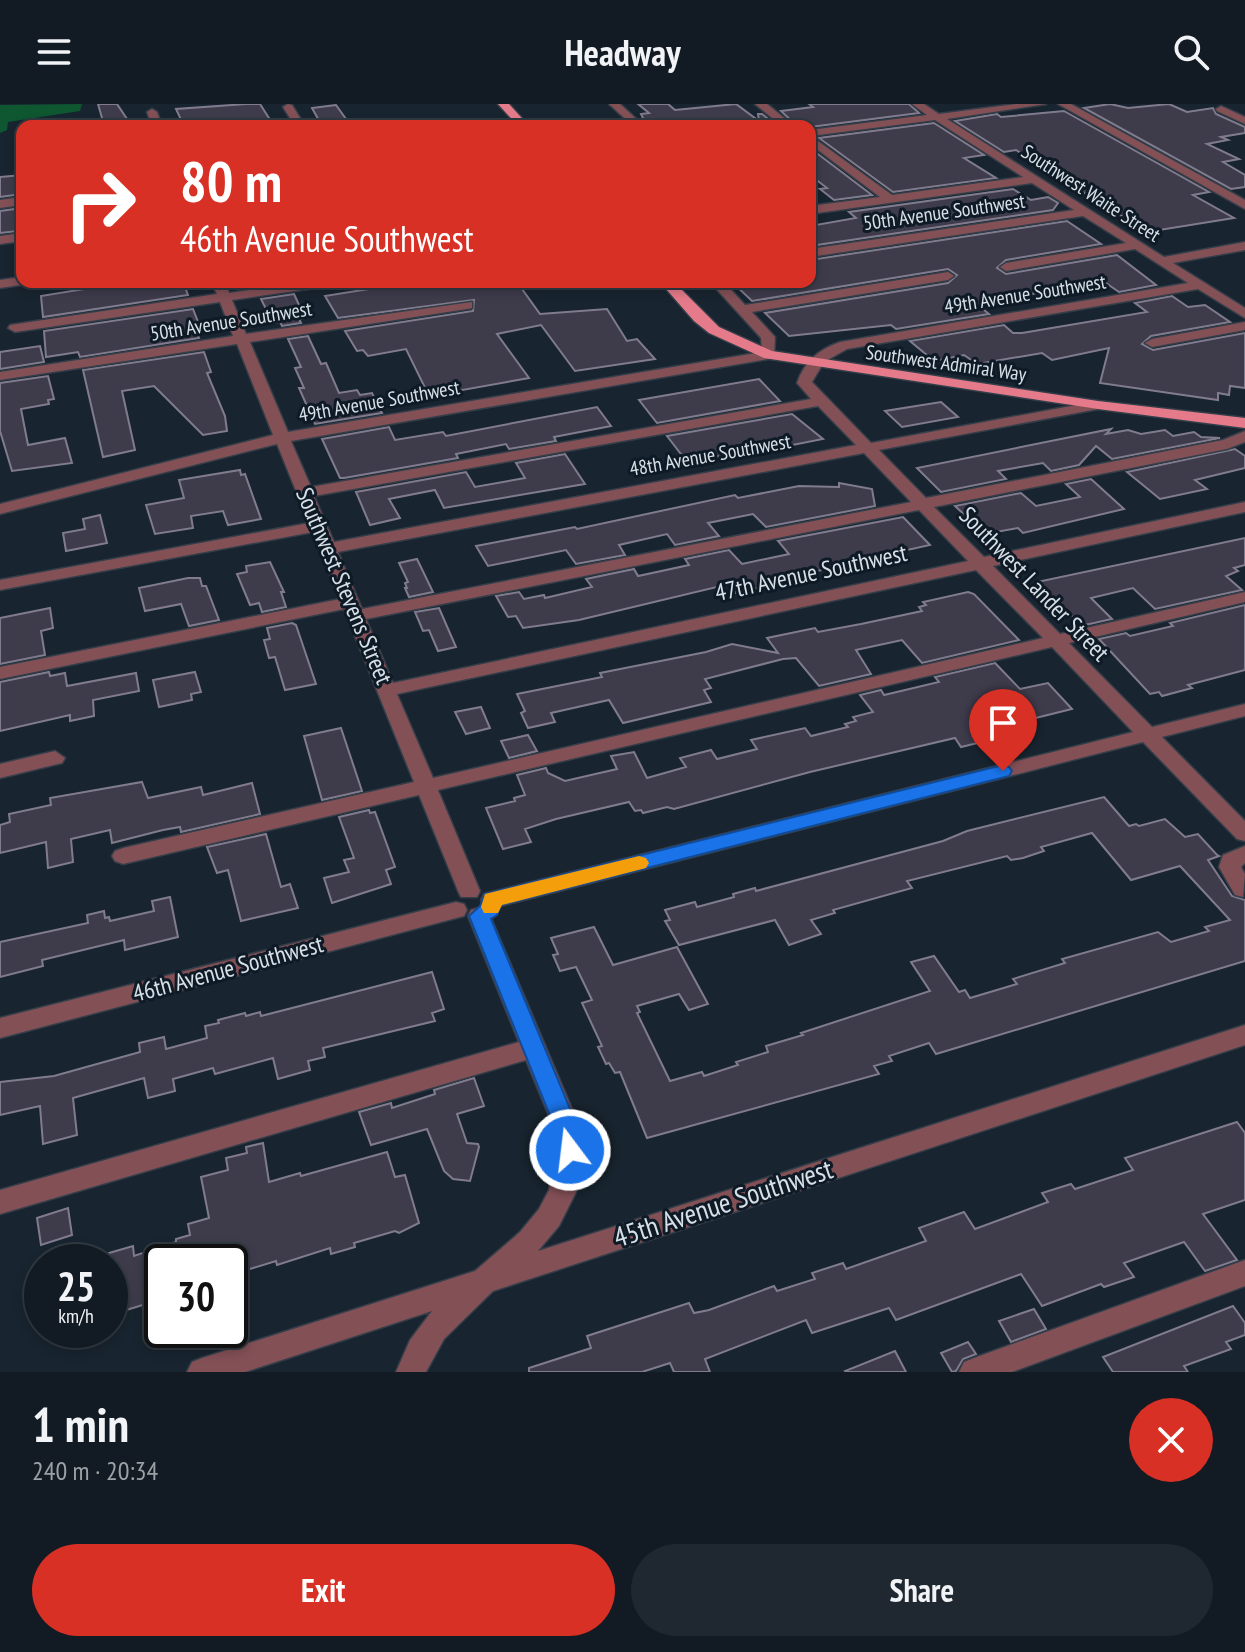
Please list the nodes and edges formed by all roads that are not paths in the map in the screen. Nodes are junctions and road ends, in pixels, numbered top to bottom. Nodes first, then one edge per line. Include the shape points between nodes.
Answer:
1 (503, 104) edge
2 (614, 104) edge
3 (760, 104) edge
4 (917, 104) edge
5 (1041, 104) edge
6 (1063, 104) edge
7 (288, 107) dead end
8 (1221, 109) dead end
9 (152, 112) dead end
10 (938, 118) junction
11 (155, 120) edge
12 (296, 120) edge
13 (518, 120) edge
14 (632, 120) edge
15 (781, 120) edge
16 (1245, 121) edge
17 (816, 132) edge
18 (816, 144) edge
19 (1033, 179) junction
20 (890, 199) junction
21 (1245, 205) edge
22 (816, 209) edge
23 (1083, 212) junction
24 (1136, 245) junction
25 (1245, 246) edge
26 (816, 252) edge
27 (1161, 261) junction
28 (1006, 267) dead end
29 (948, 276) dead end
30 (1200, 285) junction
31 (248, 288) edge
32 (672, 288) edge
33 (723, 288) edge
34 (221, 290) edge
35 (1245, 299) edge
36 (1227, 302) junction
37 (467, 305) dead end
38 (743, 309) junction
39 (1245, 314) edge
40 (1245, 326) edge
41 (15, 328) dead end
42 (1245, 333) edge
43 (241, 339) junction
44 (1152, 343) dead end
45 (1175, 345) dead end
46 (769, 355) junction
47 (815, 364) junction
48 (0, 376) edge
49 (822, 401) junction
50 (1098, 405) junction
51 (1245, 423) edge
52 (1245, 436) edge
53 (281, 438) junction
54 (868, 448) junction
55 (305, 493) junction
56 (922, 503) junction
57 (1245, 507) edge
58 (0, 509) edge
59 (319, 526) junction
60 (329, 548) junction
61 (981, 564) junction
62 (0, 585) edge
63 (1245, 597) edge
64 (353, 609) junction
65 (1056, 641) junction
66 (0, 673) edge
67 (387, 690) junction
68 (1245, 710) edge
69 (1147, 735) junction
70 (55, 758) dead end
71 (0, 771) edge
72 (427, 787) junction
73 (1245, 834) edge
74 (1245, 854) edge
75 (123, 856) dead end
76 (1243, 889) edge
77 (474, 904) junction
78 (0, 1028) edge
79 (1245, 1035) edge
80 (533, 1048) junction
81 (0, 1202) edge
82 (1245, 1273) edge
83 (485, 1279) junction
84 (202, 1372) edge
85 (411, 1372) edge
86 (974, 1372) edge

1 - 13 main road
2 - 14 street
3 - 15 street
4 - 10 street, Southwest Waite Street
5 - 10 street
6 - 21 street
7 - 12 street
8 - 16 street
9 - 11 street
10 - 17 street
10 - 19 street, Southwest Waite Street
18 - 20 street
19 - 20 street
19 - 23 street, Southwest Waite Street
20 - 22 street
23 - 24 street, Southwest Waite Street
23 - 26 street, 50th Avenue Southwest
24 - 27 street, Southwest Waite Street
24 - 28 street
25 - 27 street
27 - 30 street, Southwest Waite Street
29 - 38 street
30 - 36 street, Southwest Waite Street
30 - 47 street, 49th Avenue Southwest via 845,345
31 - 34 street
32 - 46 main road, Southwest Admiral Way via 714,330
33 - 38 street
34 - 41 street
34 - 43 street, Southwest Stevens Street
35 - 36 street
36 - 39 street, Southwest Waite Street
37 - 43 street, 50th Avenue Southwest
38 - 46 street via 768,337
40 - 44 street
42 - 45 street
43 - 48 street, 50th Avenue Southwest
43 - 53 street, Southwest Stevens Street
46 - 47 main road, Southwest Admiral Way
46 - 53 street, 49th Avenue Southwest
47 - 49 street, Southwest Lander Street via 804,383
47 - 50 main road, Southwest Admiral Way
49 - 54 street, Southwest Lander Street
49 - 55 street
50 - 51 main road, Southwest Admiral Way
50 - 54 street, 48th Avenue Southwest
52 - 56 street via 1227,444
53 - 55 street, Southwest Stevens Street
53 - 58 street, 49th Avenue Southwest
54 - 56 street, Southwest Lander Street
54 - 60 street, 48th Avenue Southwest
55 - 59 street, Southwest Stevens Street
56 - 61 street, Southwest Lander Street
56 - 64 street
57 - 61 street, 47th Avenue Southwest
59 - 60 street, Southwest Stevens Street
59 - 62 street
60 - 64 street, Southwest Stevens Street
61 - 65 street, Southwest Lander Street
61 - 67 street, 47th Avenue Southwest
63 - 65 street
64 - 66 street
64 - 67 street, Southwest Stevens Street
65 - 69 street, Southwest Lander Street
65 - 72 street
67 - 72 street, Southwest Stevens Street
68 - 69 street, 46th Avenue Southwest
69 - 73 street, Southwest Lander Street
69 - 77 street, 46th Avenue Southwest
70 - 71 street
72 - 75 street
72 - 77 street, Southwest Stevens Street
74 - 76 street via 1231,860 1230,867
77 - 78 street, 46th Avenue Southwest
77 - 80 street, Southwest Stevens Street
79 - 83 street, 45th Avenue Southwest
80 - 81 street
80 - 83 street, Southwest Stevens Street via 565,1123 567,1177 558,1206 540,1232
82 - 86 street
83 - 84 street, 45th Avenue Southwest
83 - 85 street, Southwest Stevens Street via 425,1340

